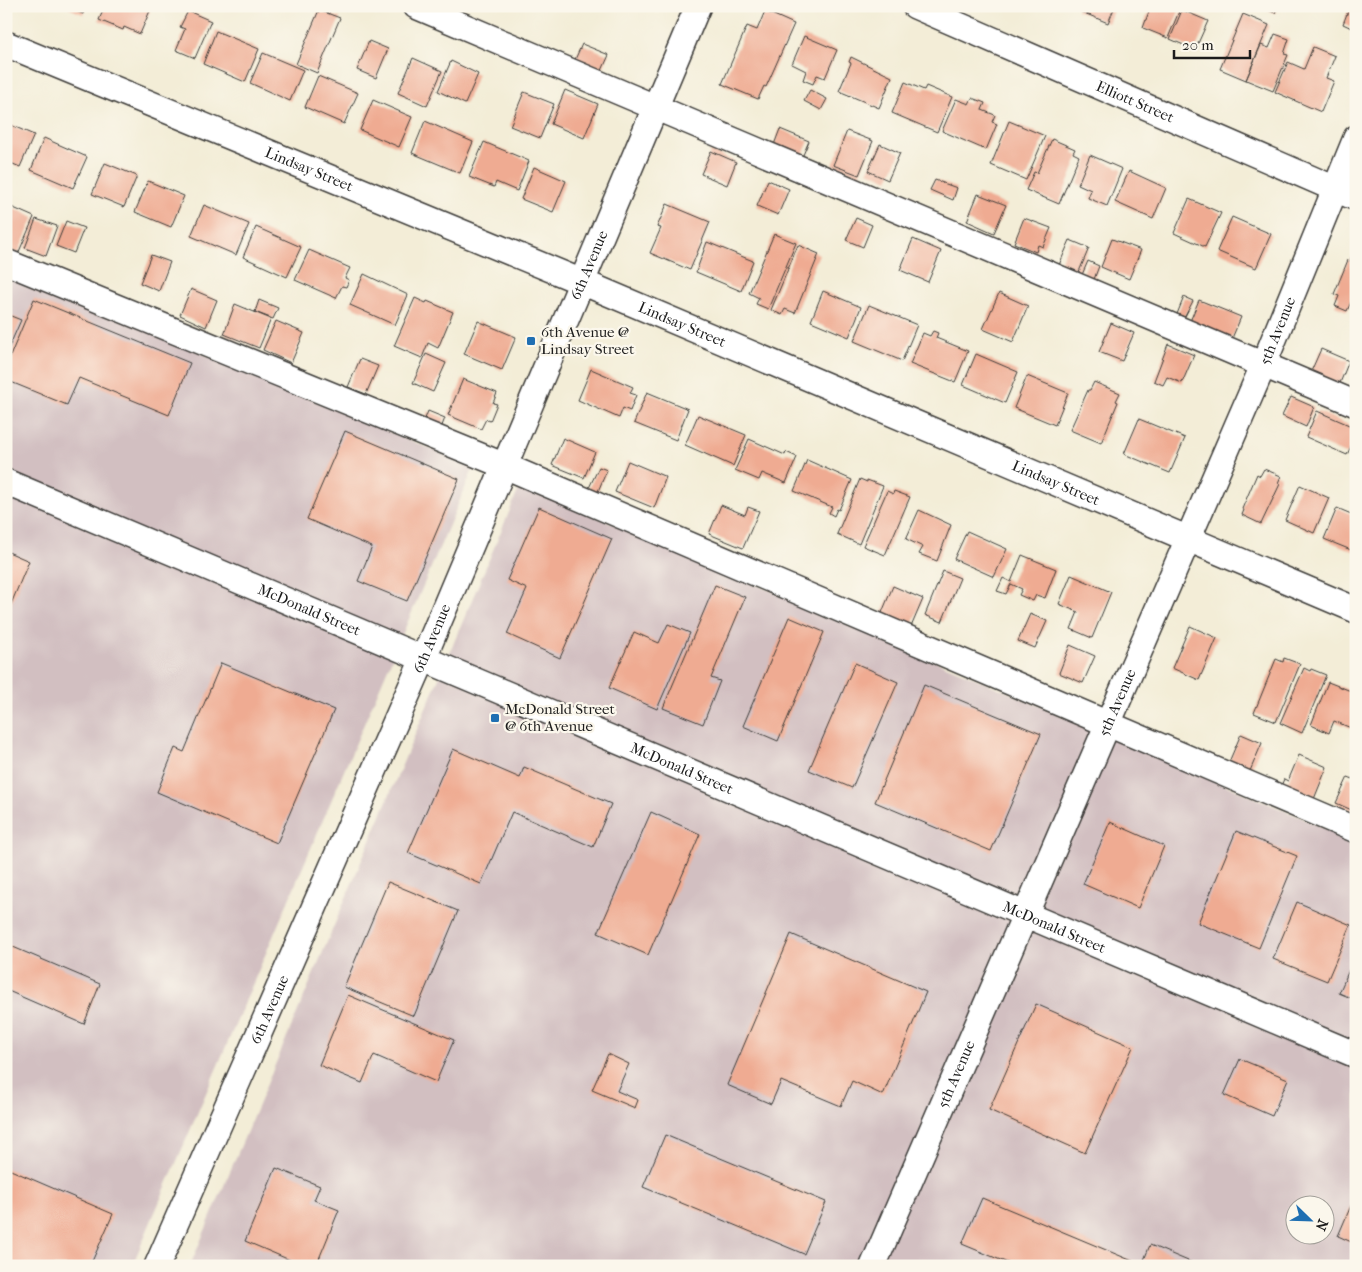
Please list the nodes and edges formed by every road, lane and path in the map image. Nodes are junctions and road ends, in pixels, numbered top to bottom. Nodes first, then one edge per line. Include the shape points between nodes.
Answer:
1 (416, 6) edge
2 (698, 6) edge
3 (915, 6) edge
4 (6, 44) edge
5 (655, 108) junction
6 (1356, 138) edge
7 (1345, 194) edge
8 (6, 262) edge
9 (582, 282) junction
10 (1263, 366) junction
11 (1356, 404) edge
12 (505, 466) junction
13 (6, 482) edge
14 (1188, 540) junction
15 (1356, 610) edge
16 (424, 657) junction
17 (1108, 725) junction
18 (1356, 830) edge
19 (1025, 916) junction
20 (1356, 1055) edge
21 (157, 1266) edge
22 (874, 1266) edge

1 - 5 street
2 - 5 street, 6th Avenue
3 - 7 street, Elliott Street
4 - 9 street, Lindsay Street
5 - 9 street, 6th Avenue
5 - 10 street
6 - 7 street, 5th Avenue
7 - 10 street, 5th Avenue
8 - 12 street
9 - 12 street, 6th Avenue
9 - 14 street, Lindsay Street
10 - 11 street
10 - 14 street, 5th Avenue
12 - 16 street, 6th Avenue
12 - 17 street
13 - 16 street, McDonald Street
14 - 15 street, Lindsay Street
14 - 17 street, 5th Avenue
16 - 19 street, McDonald Street
16 - 21 street, 6th Avenue
17 - 18 street
17 - 19 street, 5th Avenue
19 - 20 street, McDonald Street
19 - 22 street, 5th Avenue

